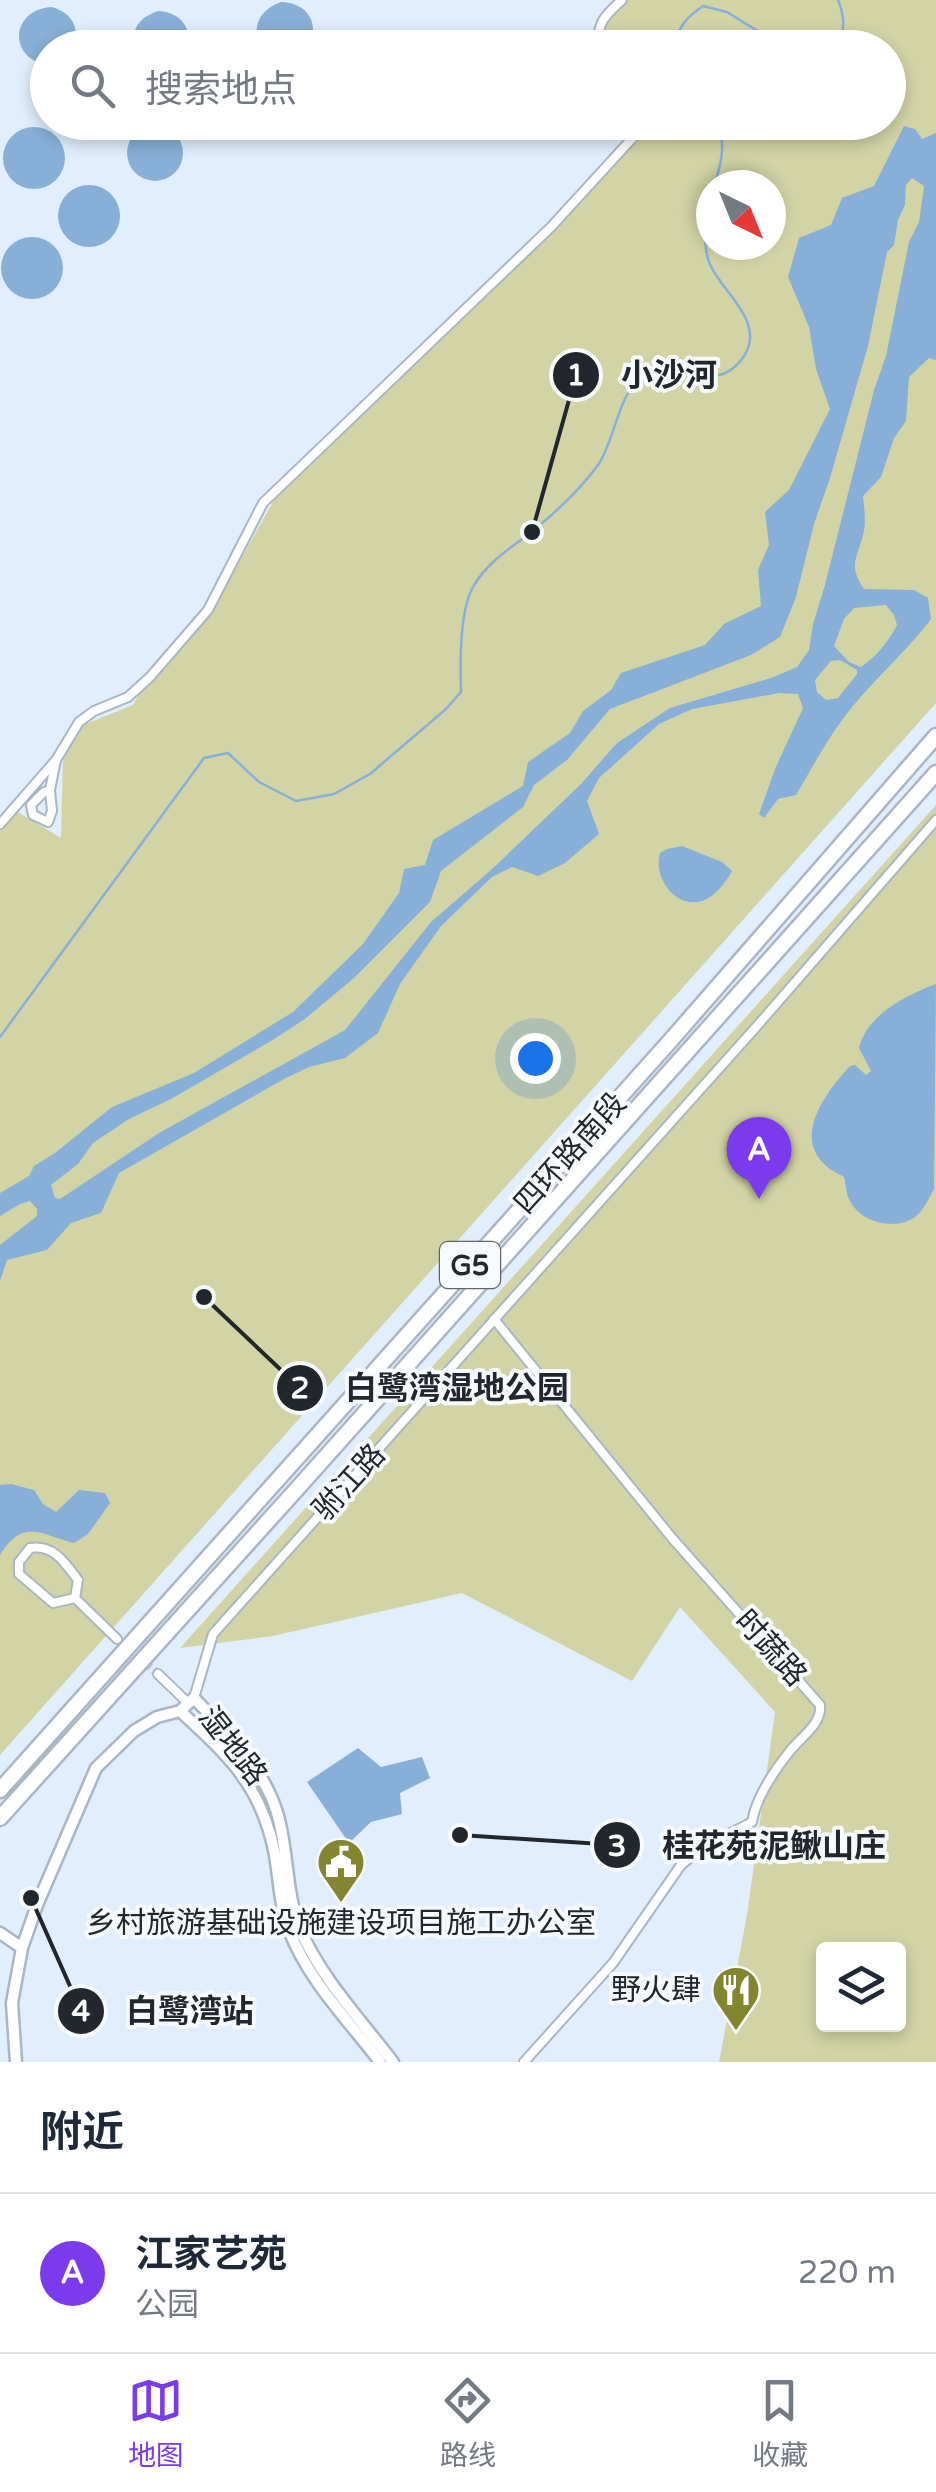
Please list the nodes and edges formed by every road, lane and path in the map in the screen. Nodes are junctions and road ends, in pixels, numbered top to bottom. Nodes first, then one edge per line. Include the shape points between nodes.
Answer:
1 (622, 0) edge
2 (597, 30) edge
3 (631, 140) edge
4 (936, 736) edge
5 (56, 760) junction
6 (936, 772) edge
7 (50, 790) dead end
8 (936, 820) edge
9 (0, 824) edge
10 (494, 1319) junction
11 (75, 1598) junction
12 (117, 1639) tunnel mouth
13 (158, 1674) tunnel mouth
14 (187, 1704) junction
15 (0, 1790) edge
16 (0, 1818) edge
17 (0, 1933) edge
18 (22, 1948) junction
19 (16, 2062) edge
20 (380, 2062) edge
21 (393, 2062) edge
22 (524, 2062) edge

1 - 2 street
3 - 5 street via 551,227 263,503 208,610 128,698 79,722
4 - 15 highway, 四环路南段 / G5
5 - 7 street
5 - 9 street
6 - 16 highway, 四环路南段 / G5
8 - 10 street, 驸江路
10 - 14 street, 驸江路 via 214,1634
10 - 22 street, 时蔬路 via 672,1538 820,1704 821,1714 755,1805 752,1822 681,1866 612,1964
11 - 11 street via 54,1603 19,1574 30,1548 58,1554 78,1580
11 - 12 street
13 - 14 street
14 - 18 street via 134,1731 96,1768
14 - 20 street, 湿地路 via 264,1812 295,1942
14 - 21 street, 湿地路 via 237,1743 270,1794 300,1929
17 - 18 street
18 - 19 street via 12,2003

